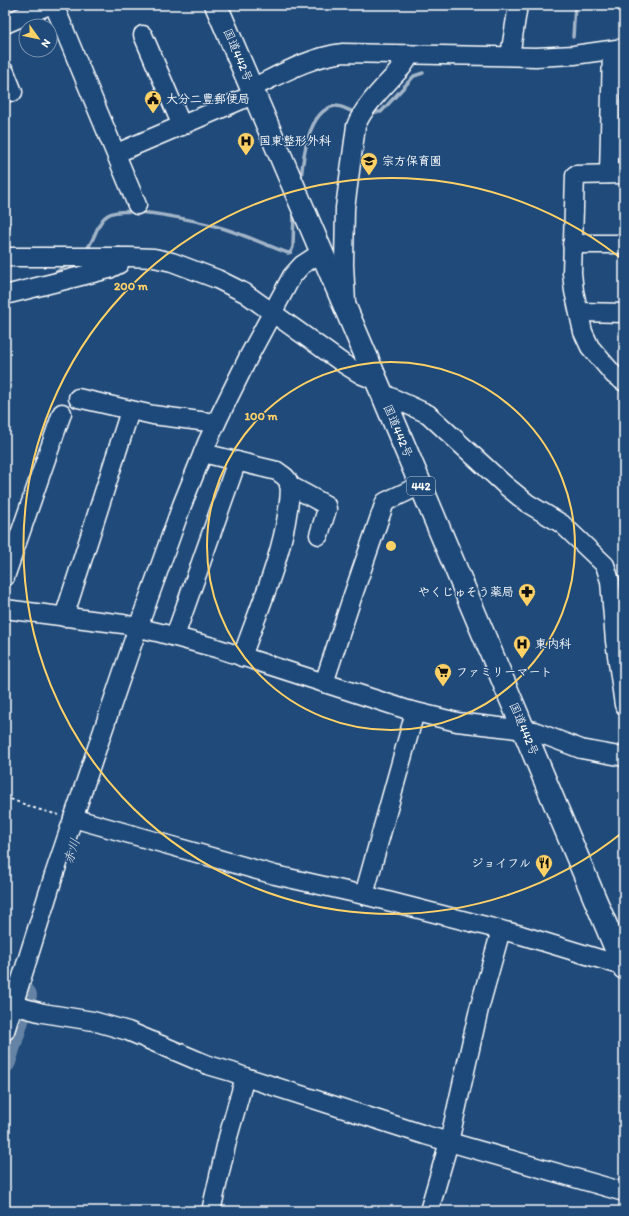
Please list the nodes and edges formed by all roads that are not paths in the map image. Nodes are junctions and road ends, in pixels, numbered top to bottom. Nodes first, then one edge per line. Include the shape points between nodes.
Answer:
1 (49, 5) edge
2 (54, 5) edge
3 (518, 5) edge
4 (218, 6) edge
5 (5, 24) edge
6 (143, 35) dead end
7 (618, 49) edge
8 (408, 54) junction
9 (510, 56) junction
10 (5, 72) edge
11 (253, 91) junction
12 (13, 92) dead end
13 (618, 106) edge
14 (182, 126) junction
15 (116, 153) junction
16 (616, 174) edge
17 (137, 205) dead end
18 (572, 244) junction
19 (624, 244) edge
20 (322, 252) junction
21 (5, 257) edge
22 (119, 257) junction
23 (5, 295) edge
24 (346, 310) junction
25 (273, 312) junction
26 (579, 312) junction
27 (624, 313) edge
28 (624, 382) edge
29 (379, 387) junction
30 (78, 398) dead end
31 (130, 411) junction
32 (62, 413) dead end
33 (216, 423) junction
34 (203, 453) junction
35 (237, 461) junction
36 (289, 485) junction
37 (421, 485) junction
38 (319, 535) dead end
39 (616, 574) edge
40 (5, 576) edge
41 (5, 608) edge
42 (64, 617) junction
43 (138, 627) junction
44 (175, 636) junction
45 (242, 657) junction
46 (324, 683) junction
47 (624, 705) edge
48 (415, 712) junction
49 (524, 729) junction
50 (624, 757) edge
51 (73, 818) junction
52 (364, 895) junction
53 (501, 930) junction
54 (624, 967) edge
55 (13, 1005) junction
56 (5, 1032) edge
57 (245, 1077) junction
58 (449, 1142) junction
59 (624, 1192) edge
60 (211, 1211) edge
61 (429, 1211) edge

1 - 5 street
2 - 15 street
3 - 9 street
4 - 11 highway, 国道442号 / 442
6 - 14 street
7 - 9 street via 566,56
7 - 13 street
8 - 9 street
8 - 11 street via 332,54 298,66
8 - 24 street via 403,66 366,108 356,126 345,208
10 - 12 street
11 - 14 street
11 - 20 highway, 国道442号 / 442
13 - 16 street
14 - 15 street
15 - 17 street
16 - 18 street via 575,175
18 - 19 street
18 - 26 street via 572,281
20 - 24 highway, 国道442号 / 442
20 - 25 street via 292,276
21 - 22 street
22 - 23 street via 119,264 108,269
22 - 25 street via 154,258 183,266 235,287
24 - 29 highway, 国道442号 / 442
25 - 29 street
25 - 33 street
26 - 27 street
26 - 28 street via 583,332 590,347 614,375
29 - 37 highway, 国道442号 / 442
29 - 39 street via 432,418 505,485 527,503 554,518
30 - 31 street
31 - 33 street
31 - 42 street
32 - 40 street
33 - 34 street
34 - 35 street
34 - 43 street
35 - 36 street via 277,471 284,475
35 - 44 street
36 - 38 street via 326,506
36 - 45 street via 284,535
37 - 46 street via 385,502
37 - 49 highway, 国道442号 / 442
39 - 47 street via 615,641
41 - 42 street
42 - 43 street
43 - 44 street
43 - 51 street
44 - 45 street
45 - 46 street
46 - 48 street
48 - 49 street via 458,722
48 - 52 street
49 - 50 street via 581,749
49 - 54 highway, 国道442号 / 442
51 - 52 street via 275,876
51 - 55 street
52 - 53 street
53 - 54 street
53 - 58 street
55 - 56 street
55 - 57 street via 93,1021 128,1031 208,1065
57 - 58 street
57 - 60 street
58 - 59 street
58 - 61 street

